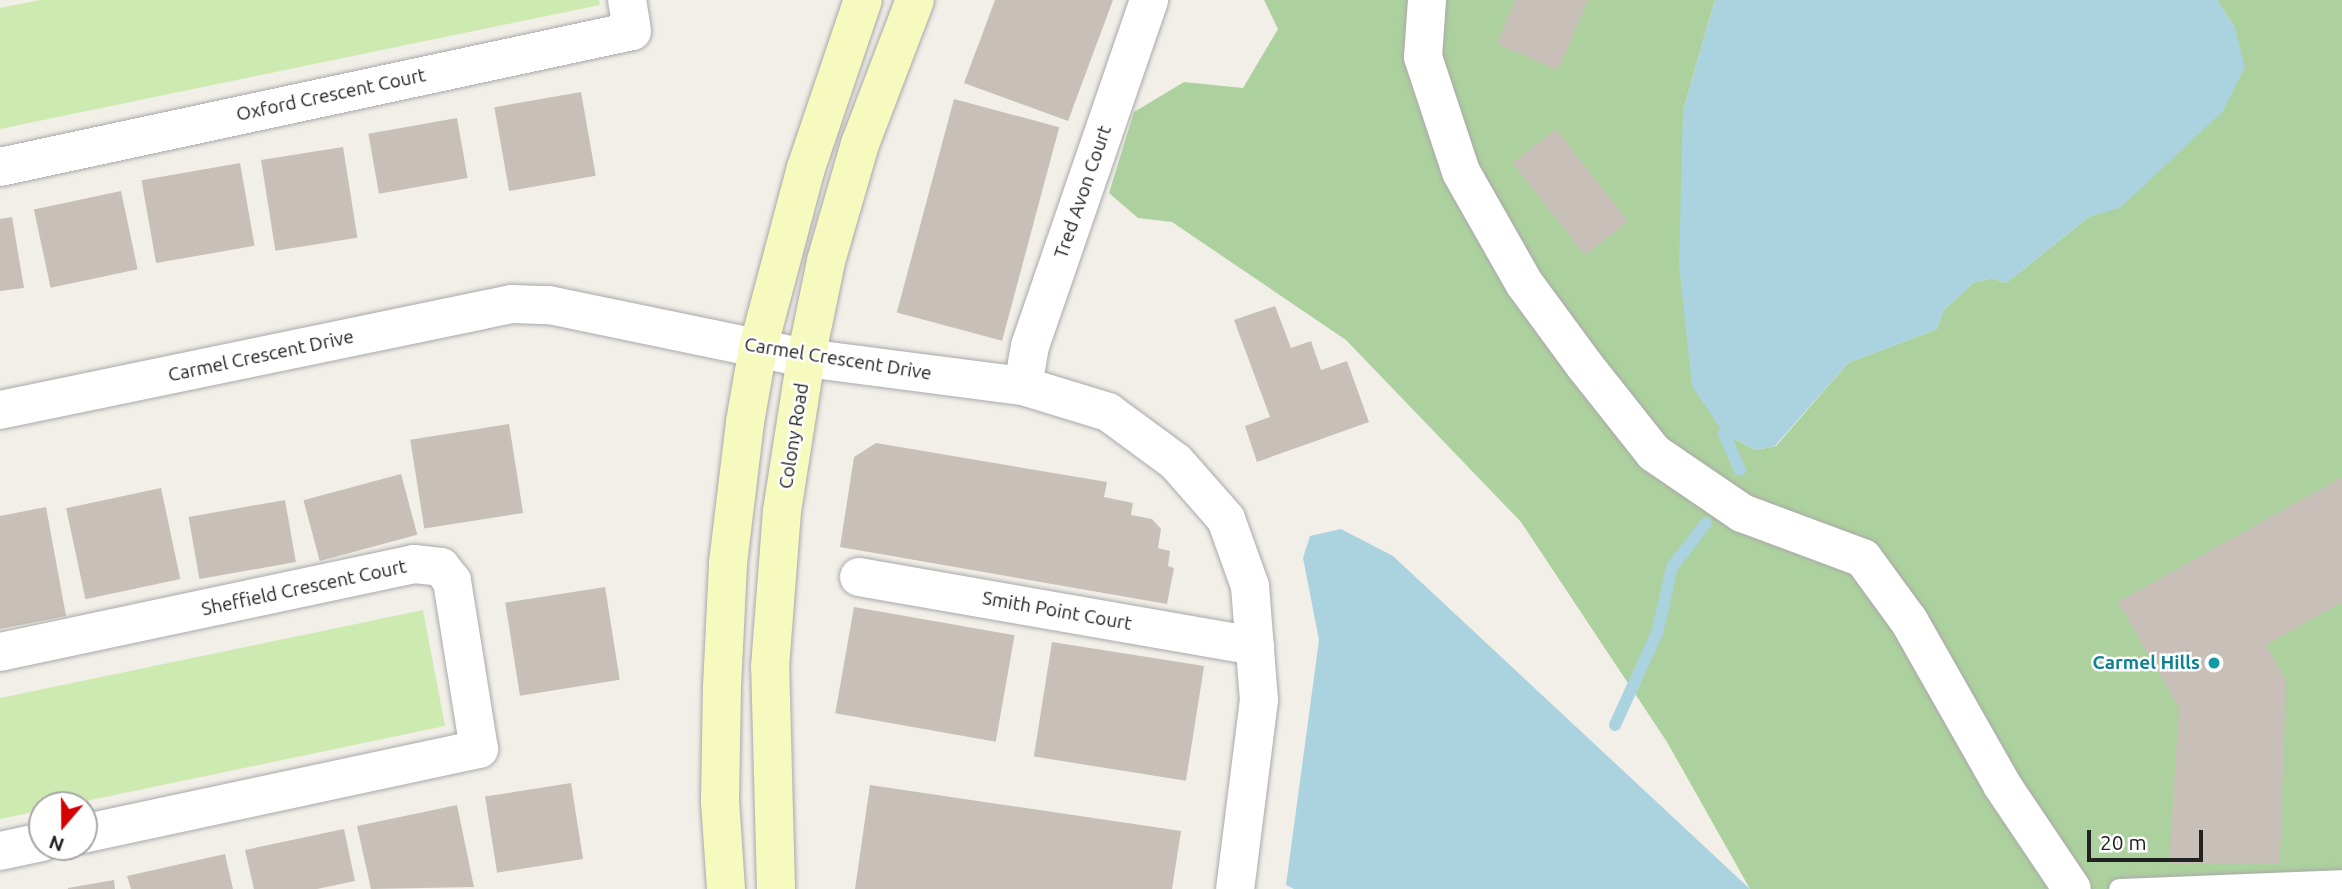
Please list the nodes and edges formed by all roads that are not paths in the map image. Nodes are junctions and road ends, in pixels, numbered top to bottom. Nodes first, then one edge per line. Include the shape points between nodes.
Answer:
1 (627, 0) edge
2 (863, 0) edge
3 (915, 0) edge
4 (1149, 0) edge
5 (1427, 0) edge
6 (0, 167) edge
7 (758, 348) junction
8 (806, 358) junction
9 (1023, 386) junction
10 (0, 410) edge
11 (859, 577) dead end
12 (1255, 646) junction
13 (0, 652) edge
14 (98, 831) edge
15 (28, 845) edge
16 (0, 851) edge
17 (2342, 880) edge
18 (726, 889) edge
19 (776, 889) edge
20 (1235, 889) edge
21 (2072, 889) edge
22 (2119, 889) edge

1 - 6 street, Oxford Crescent Court via 632,31
2 - 7 main road via 806,168
3 - 8 main road, Colony Road via 860,144 826,261
4 - 9 street, Tred Avon Court via 1030,346
5 - 21 street via 1423,57 1461,172 1524,283 1585,366 1665,460 1742,513 1863,558 1909,621 2002,785
7 - 8 street, Carmel Crescent Drive
7 - 10 street, Carmel Crescent Drive via 549,305 512,303
7 - 18 main road via 728,563 720,801
8 - 9 street, Carmel Crescent Drive
8 - 19 main road, Colony Road via 773,602 770,769
9 - 12 street, Carmel Crescent Drive via 1108,412 1184,472 1226,519 1250,586
11 - 12 street, Smith Point Court
12 - 20 street, Carmel Crescent Drive via 1259,699
13 - 14 street, Sheffield Crescent Court via 414,564 441,568 452,581 479,749
15 - 16 street
17 - 22 lane

